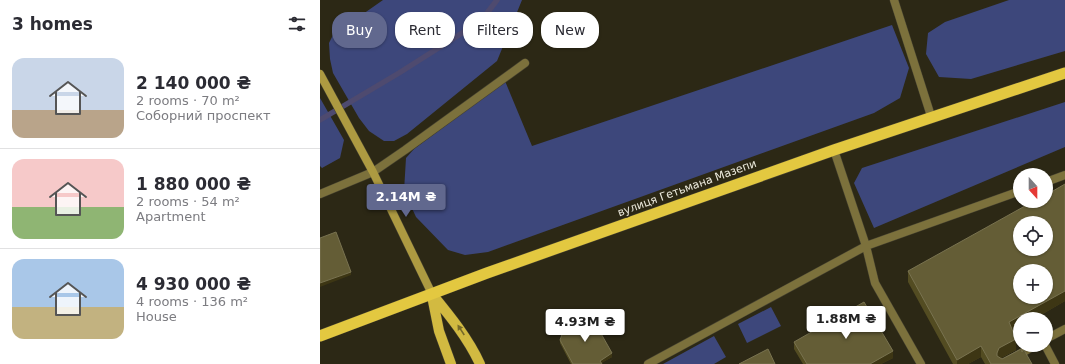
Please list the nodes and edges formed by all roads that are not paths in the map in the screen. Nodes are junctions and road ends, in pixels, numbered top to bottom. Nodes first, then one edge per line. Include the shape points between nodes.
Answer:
1 (894, 0) edge
2 (525, 63) dead end
3 (1065, 73) edge
4 (320, 74) edge
5 (931, 116) junction
6 (834, 150) junction
7 (373, 172) junction
8 (1065, 175) edge
9 (1053, 179) edge
10 (320, 194) edge
11 (1013, 194) edge
12 (866, 246) junction
13 (432, 294) junction
14 (1065, 328) edge
15 (1053, 335) edge
16 (320, 336) edge
17 (1023, 352) edge
18 (1049, 352) edge
19 (451, 364) edge
20 (480, 364) edge
21 (648, 364) edge
22 (921, 364) edge
23 (1002, 364) edge
24 (1055, 364) edge

1 - 5 lane
2 - 7 lane
3 - 5 highway, вулиця Гетьмана Мазепи
4 - 7 main road
5 - 6 highway, вулиця Гетьмана Мазепи
6 - 12 lane
6 - 13 highway, вулиця Гетьмана Мазепи
7 - 10 lane
7 - 13 main road
8 - 9 lane
11 - 12 lane
12 - 21 lane
12 - 22 lane via 875,283
13 - 16 highway, вулиця Гетьмана Мазепи
13 - 19 main road via 439,331
20 -> 13 main road via 457,325
14 - 15 lane
17 - 23 lane
18 - 24 lane

